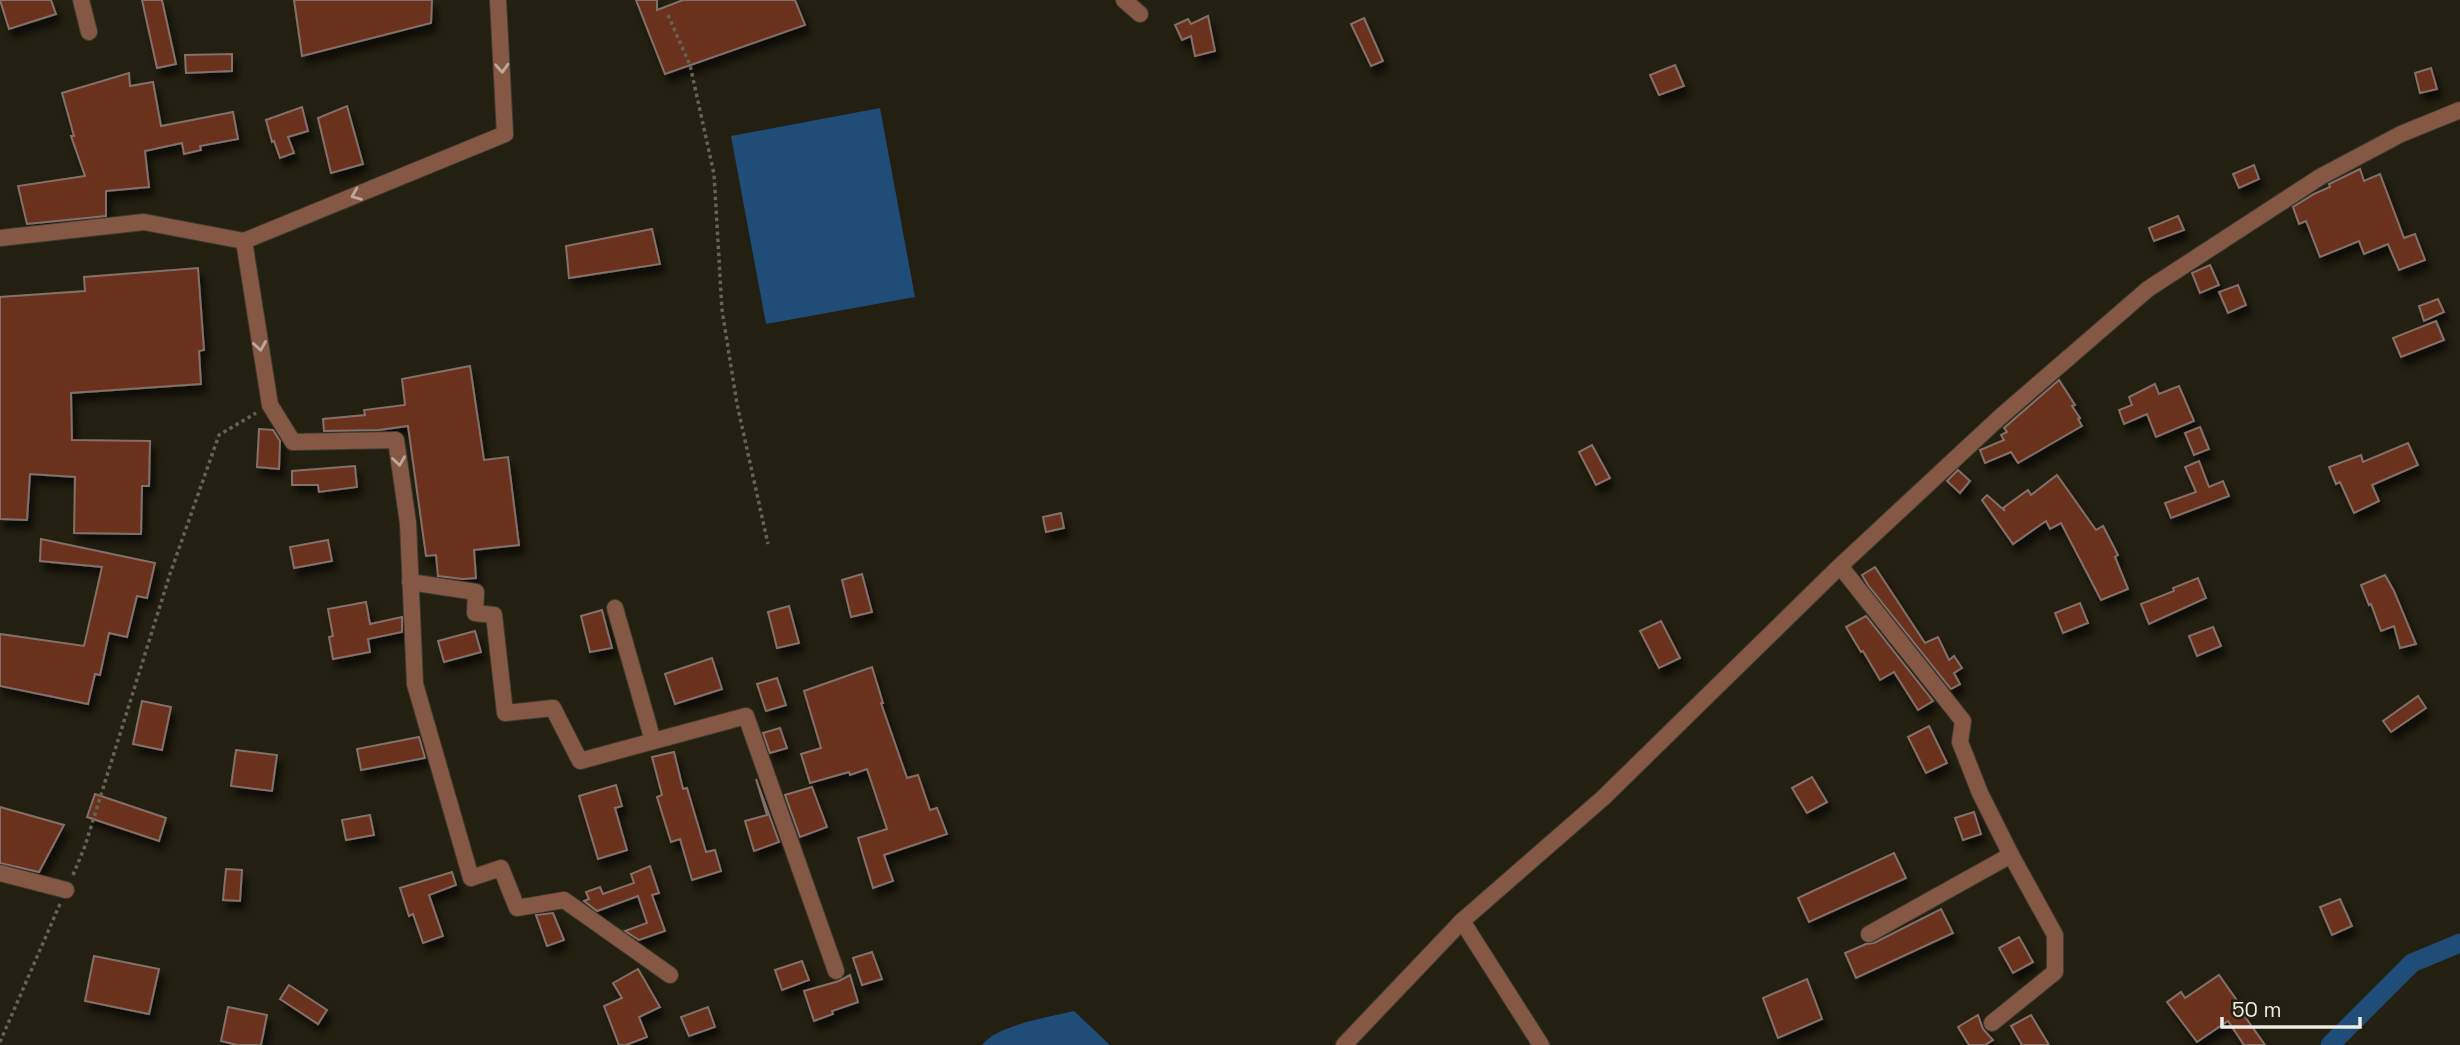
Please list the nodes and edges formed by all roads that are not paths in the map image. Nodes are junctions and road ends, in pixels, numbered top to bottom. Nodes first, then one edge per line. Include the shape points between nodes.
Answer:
1 (81, 0) edge
2 (498, 0) edge
3 (1124, 0) edge
4 (1140, 14) dead end
5 (89, 32) dead end
6 (2460, 110) edge
7 (0, 238) edge
8 (243, 241) junction
9 (1840, 566) junction
10 (410, 582) junction
11 (615, 608) dead end
12 (653, 741) junction
13 (2011, 855) junction
14 (0, 873) edge
15 (66, 890) road end
16 (1462, 921) junction
17 (1870, 934) dead end
18 (836, 971) dead end
19 (670, 975) dead end
20 (1992, 1023) dead end
21 (1345, 1045) edge
22 (1541, 1045) edge

1 - 5 street
2 -> 8 street via 505,134
3 - 4 street
6 - 9 street via 2401,134 2320,177 2148,289
7 - 8 street via 144,222
8 -> 10 street via 270,405 293,442 396,440 408,523
9 - 13 street via 1963,721 1960,742
9 - 16 street via 1603,798
10 - 12 street via 476,592 475,613 494,615 505,713 553,708 580,761
10 - 19 street via 415,684 471,878 501,868 517,908 564,900
11 - 12 street
12 - 18 street via 746,716
13 - 17 street
13 - 20 street via 2055,935 2055,972
14 - 15 street
16 - 21 street
16 - 22 street

